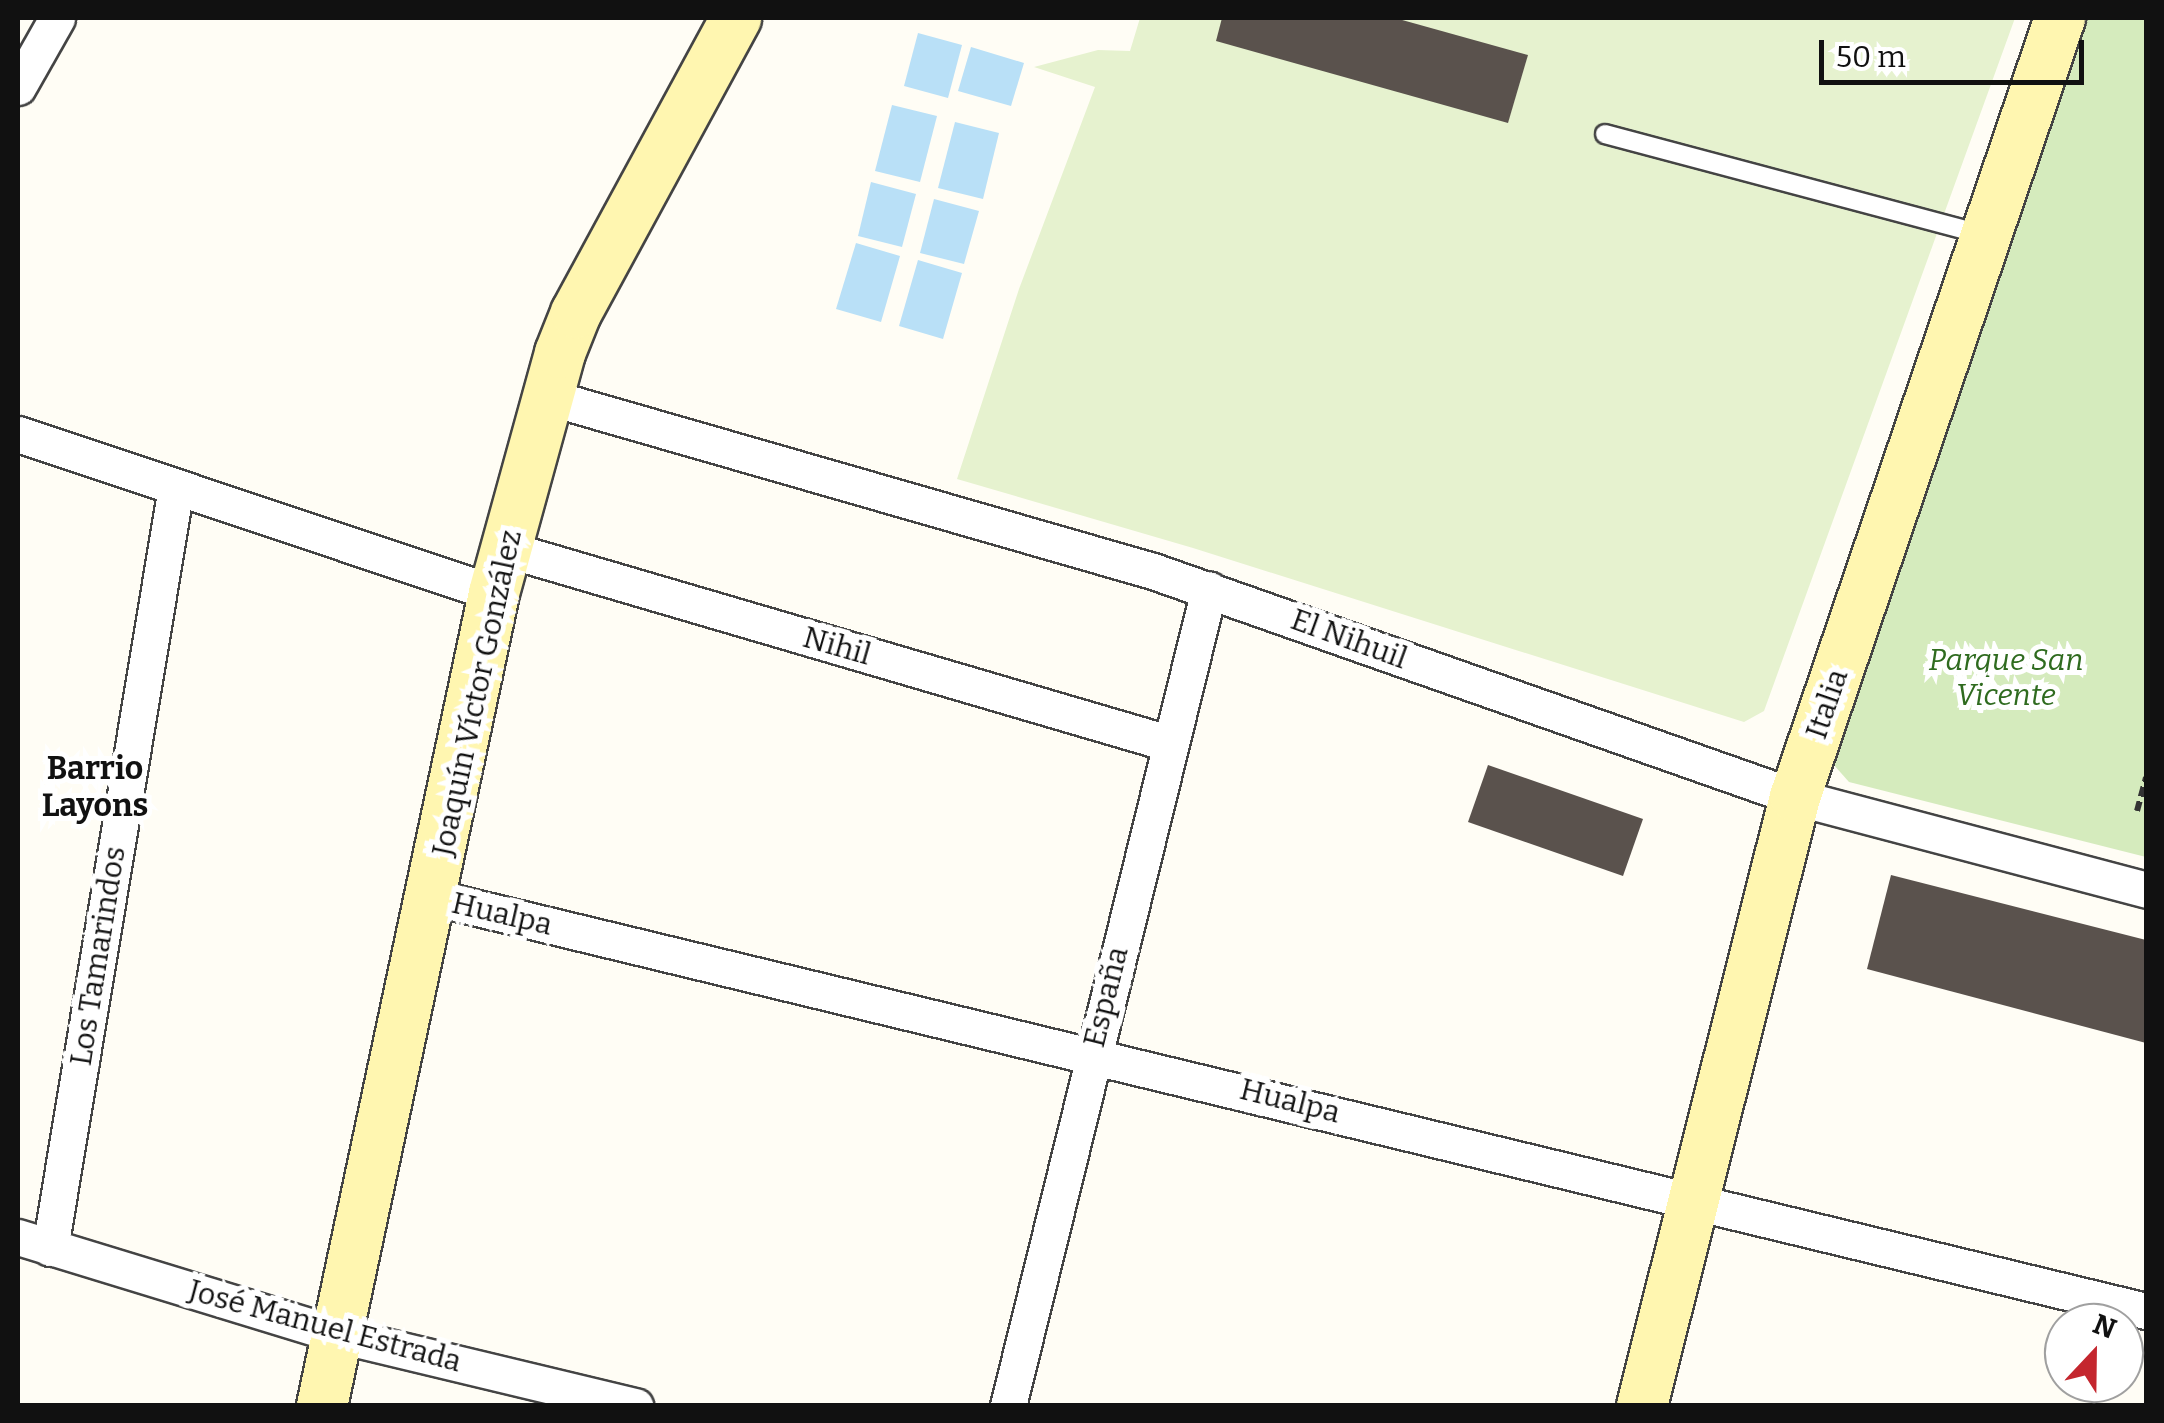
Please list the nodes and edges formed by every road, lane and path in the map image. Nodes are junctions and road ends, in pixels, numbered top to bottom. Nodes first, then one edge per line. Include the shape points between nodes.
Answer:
1 (57, 18) edge
2 (736, 18) edge
3 (2060, 18) edge
4 (18, 86) edge
5 (1606, 134) dead end
6 (1986, 235) junction
7 (548, 397) junction
8 (18, 434) edge
9 (176, 487) junction
10 (500, 571) junction
11 (1209, 589) junction
12 (1168, 744) junction
13 (2146, 777) edge
14 (1795, 797) junction
15 (2137, 811) dead end
16 (2146, 890) edge
17 (432, 897) junction
18 (1092, 1054) junction
19 (1696, 1200) junction
20 (34, 1243) edge
21 (2146, 1311) edge
22 (335, 1334) junction
23 (322, 1406) edge
24 (636, 1406) edge
25 (1008, 1406) edge
26 (1642, 1406) edge

1 - 4 street
2 - 7 street, Joaquín Víctor González via 576,312
3 - 6 street, Italia
5 - 6 lane
6 - 14 street, Italia
7 - 10 street, Joaquín Víctor González
7 - 11 street, El Nihuil
8 - 9 street
9 - 10 street
9 - 20 street, Los Tamarindos
10 - 12 street, Nihil
10 - 17 street, Joaquín Víctor González
11 - 12 street, España
11 - 14 street, El Nihuil
12 - 18 street, España
13 - 15 path
14 - 16 street, El Nihuil
14 - 19 street, Italia
17 - 18 street, Hualpa
17 - 22 street, Joaquín Víctor González
18 - 19 street, Hualpa
18 - 25 street, España
19 - 21 street, Hualpa
19 - 26 street, Italia
20 - 22 street, José Manuel Estrada
22 - 23 street, Joaquín Víctor González
22 - 24 street, José Manuel Estrada

